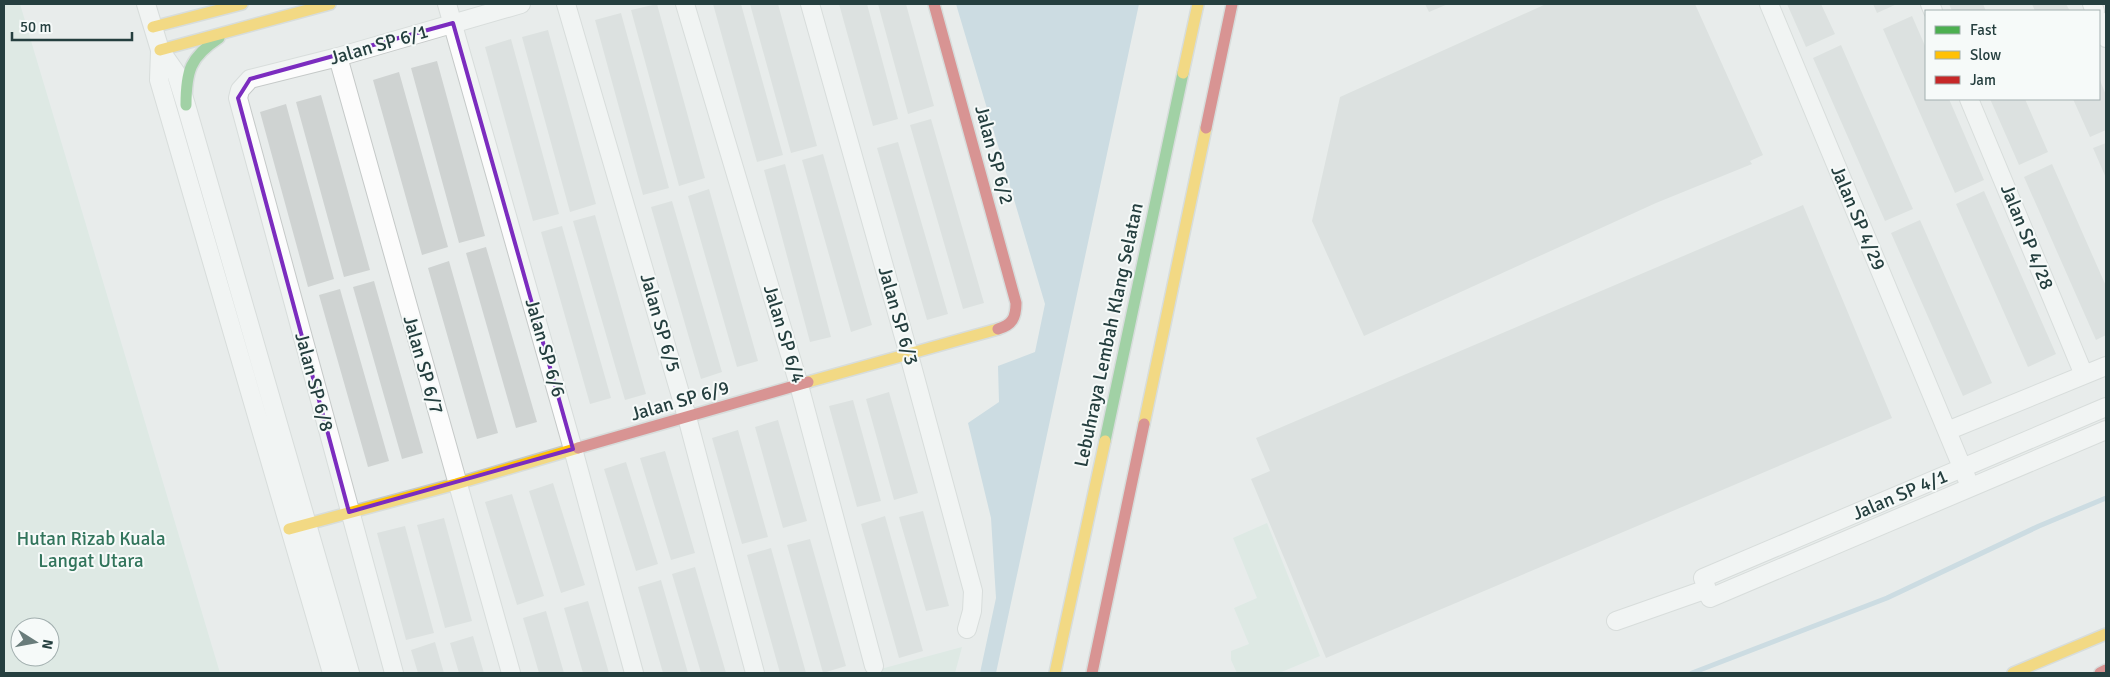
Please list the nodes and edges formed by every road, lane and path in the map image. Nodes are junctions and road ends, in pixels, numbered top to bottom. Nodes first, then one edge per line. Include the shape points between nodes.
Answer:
1 (146, 4) edge
2 (242, 4) edge
3 (330, 4) edge
4 (447, 4) edge
5 (521, 4) edge
6 (566, 4) edge
7 (685, 4) edge
8 (810, 4) edge
9 (934, 4) edge
10 (1198, 4) edge
11 (1232, 4) edge
12 (1768, 4) edge
13 (184, 8) dead end
14 (225, 9) junction
15 (2100, 23) edge
16 (452, 24) junction
17 (153, 27) junction
18 (231, 31) junction
19 (2106, 38) edge
20 (160, 50) junction
21 (338, 57) junction
22 (240, 90) joint
23 (1969, 100) edge
24 (186, 105) junction
25 (1016, 316) joint
26 (909, 355) junction
27 (2106, 366) edge
28 (2084, 376) junction
29 (799, 385) junction
30 (2106, 407) edge
31 (687, 417) junction
32 (2106, 430) edge
33 (1947, 431) junction
34 (573, 449) junction
35 (1962, 468) junction
36 (456, 484) junction
37 (1970, 488) junction
38 (349, 512) junction
39 (307, 523) junction
40 (289, 529) junction
41 (1707, 588) junction
42 (1616, 621) dead end
43 (967, 629) dead end
44 (2106, 634) edge
45 (874, 666) dead end
46 (2106, 670) edge
47 (332, 673) edge
48 (350, 673) edge
49 (394, 673) edge
50 (511, 673) edge
51 (634, 673) edge
52 (755, 673) edge
53 (1055, 673) edge
54 (1092, 673) edge
55 (2013, 673) edge
56 (2100, 673) edge

1 - 17 street
2 - 14 main road
3 - 18 main road
4 - 16 street, Jalan SP 6/6
5 - 16 street, Jalan SP 6/1
6 - 31 street, Jalan SP 6/5
7 - 29 street, Jalan SP 6/4
8 - 26 street, Jalan SP 6/3
9 - 25 main road, Jalan SP 6/2 via 1016,303
10 - 53 main road, Lebuhraya Lembah Klang Selatan
11 - 54 main road
12 - 33 street, Jalan SP 4/29
13 - 14 main road
14 - 17 main road
15 - 19 street
16 - 21 street, Jalan SP 6/1
16 - 34 street, Jalan SP 6/6
17 - 20 street
18 - 20 main road
18 - 24 main road via 204,47 190,63 185,80
20 - 24 street via 176,73
20 - 40 street via 159,80
21 - 22 street, Jalan SP 6/1 via 250,79
21 - 36 street, Jalan SP 6/7
22 - 38 street, Jalan SP 6/8 via 240,111
23 - 28 street, Jalan SP 4/28
24 - 39 street
25 - 26 main road, Jalan SP 6/9 via 1008,326
26 - 29 main road, Jalan SP 6/9
26 - 43 street, Jalan SP 6/3 via 973,591
27 - 28 street
28 - 33 street
29 - 31 main road, Jalan SP 6/9
29 - 45 street, Jalan SP 6/4
30 - 35 street, Jalan SP 4/1
31 - 34 main road, Jalan SP 6/9
31 - 52 street, Jalan SP 6/5
32 - 37 street, Jalan SP 4/1
33 - 35 street, Jalan SP 4/29
34 - 36 main road, Jalan SP 6/9
34 - 51 street, Jalan SP 6/6
35 - 37 street, Jalan SP 4/29
35 - 41 street, Jalan SP 4/1 via 1703,578
36 - 38 main road, Jalan SP 6/9
36 - 50 street, Jalan SP 6/7
37 - 41 street, Jalan SP 4/1 via 1710,598
38 - 39 main road, Jalan SP 6/9
38 - 49 street, Jalan SP 6/8
39 - 40 main road, Jalan SP 6/9
39 - 48 street
40 - 47 street
41 - 42 street
44 - 55 main road
46 - 56 main road

